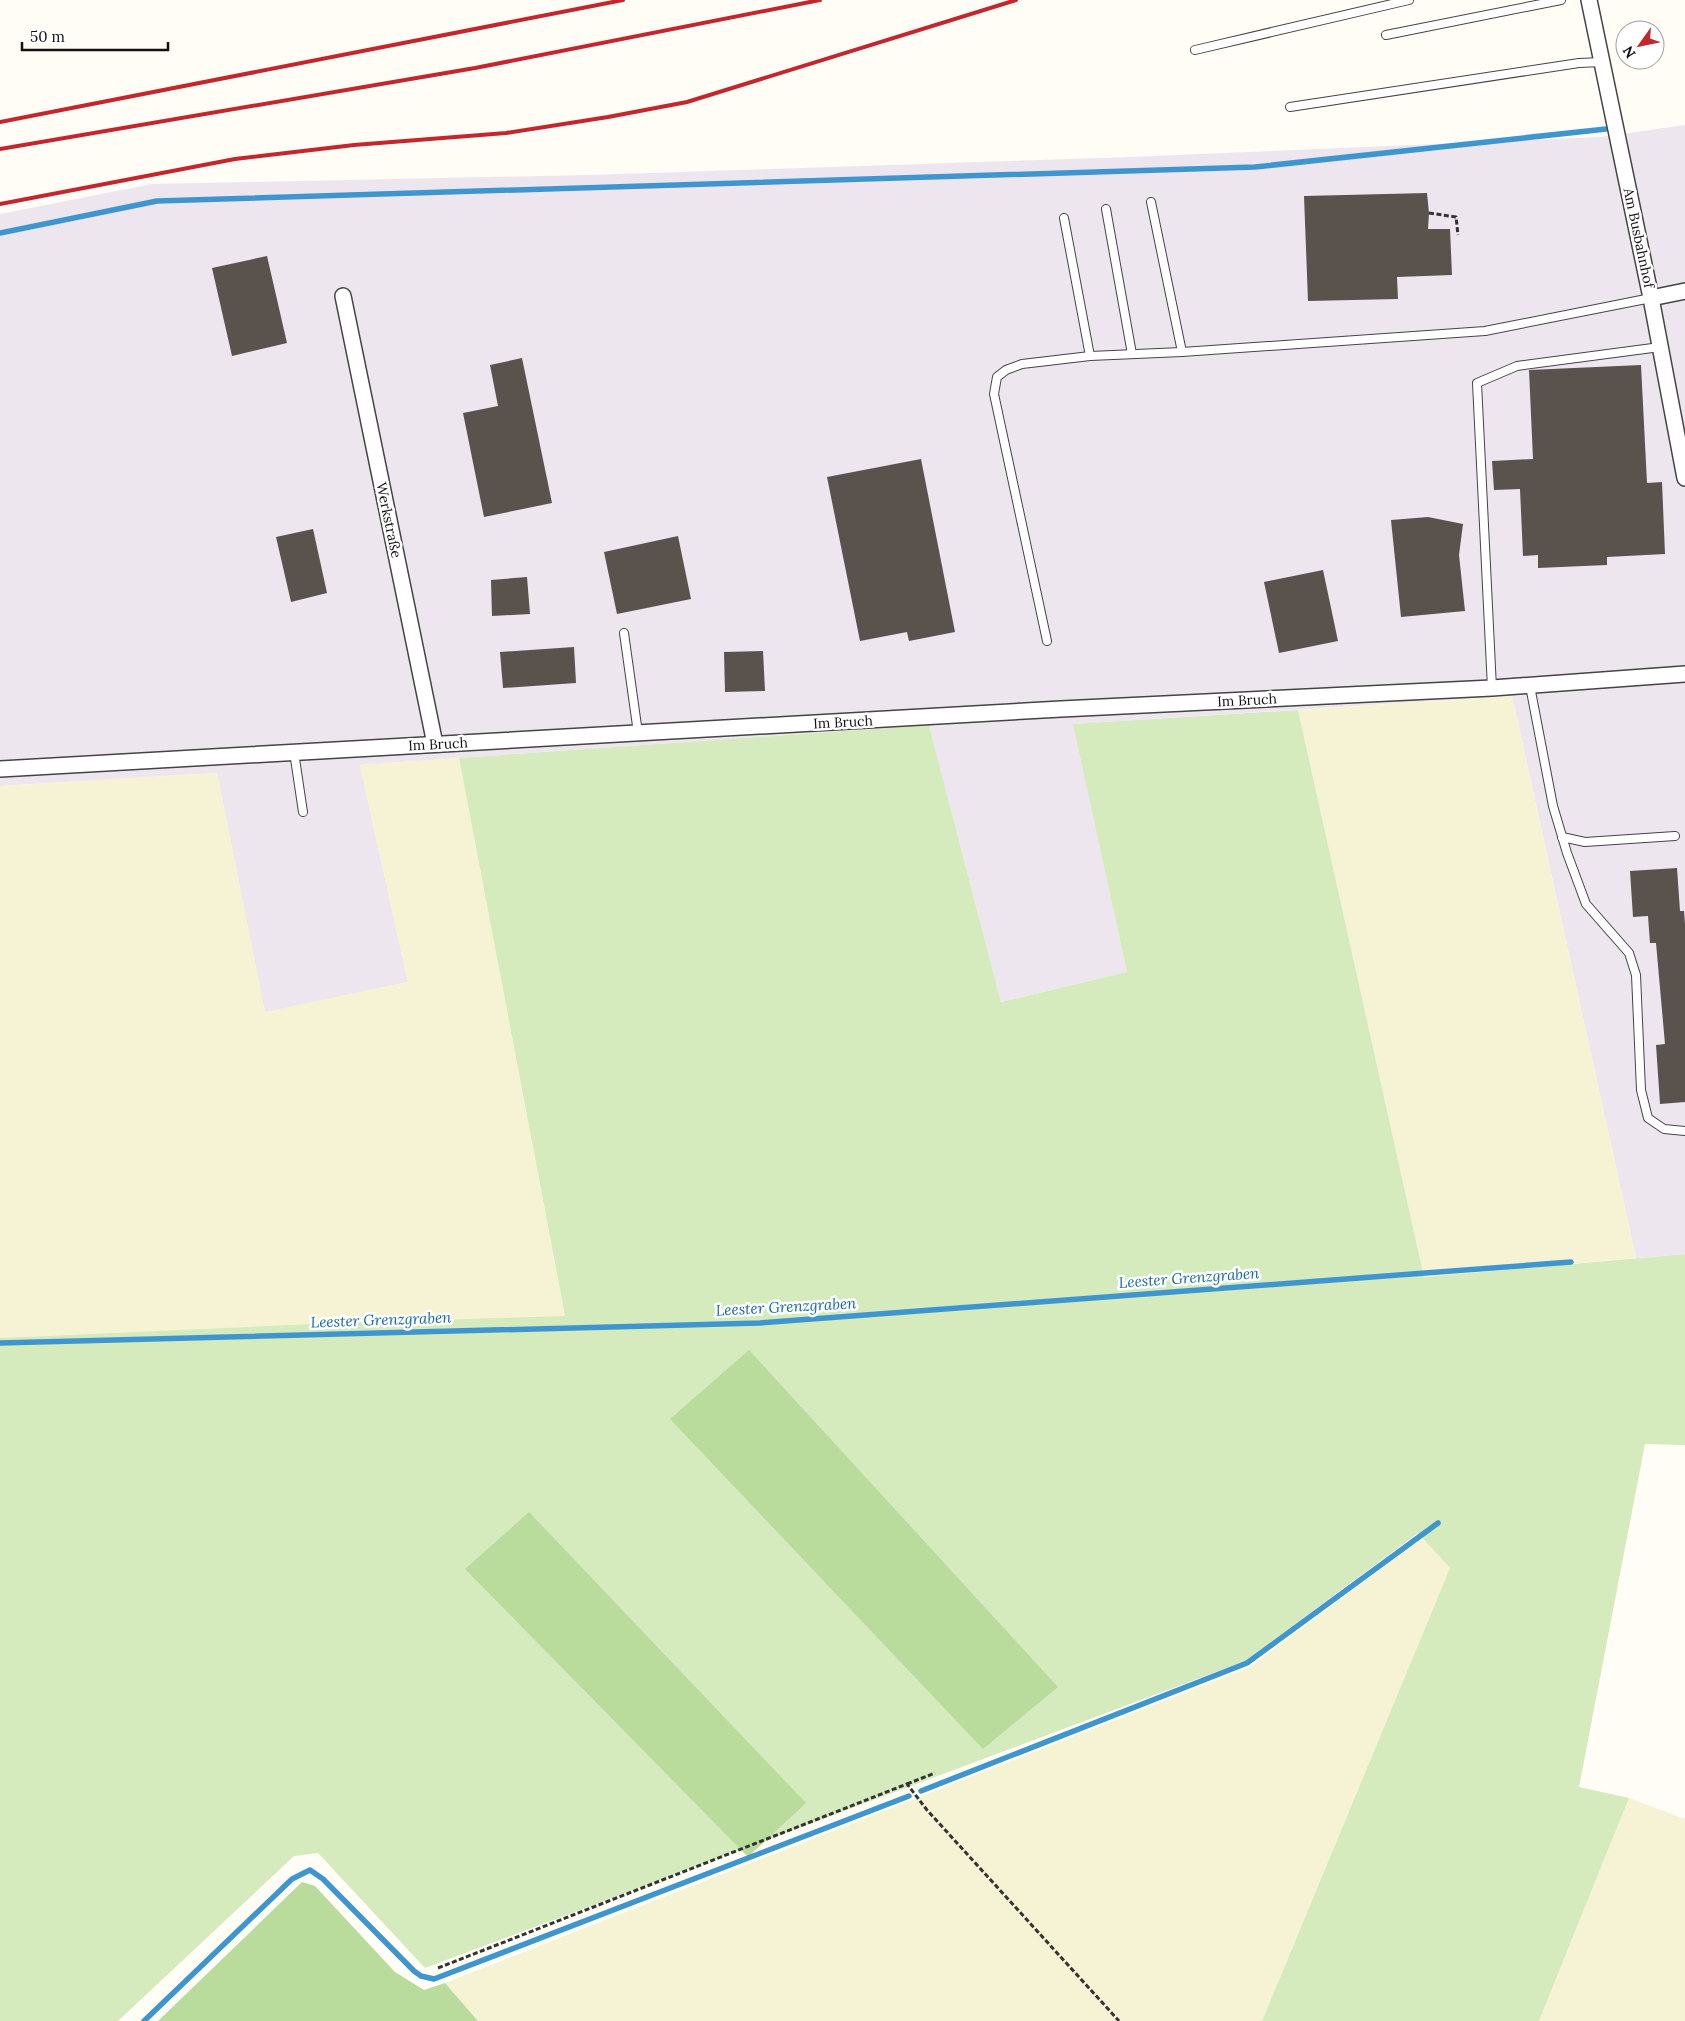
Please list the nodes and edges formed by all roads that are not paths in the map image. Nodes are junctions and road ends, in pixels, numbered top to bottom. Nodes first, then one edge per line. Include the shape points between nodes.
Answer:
1 (1409, 0) edge
2 (1561, 0) edge
3 (1589, 0) edge
4 (1386, 36) dead end
5 (1195, 50) dead end
6 (1602, 62) junction
7 (1290, 107) dead end
8 (1151, 202) dead end
9 (1106, 209) dead end
10 (1064, 218) dead end
11 (1685, 290) edge
12 (343, 296) dead end
13 (1651, 298) junction
14 (1660, 347) junction
15 (1182, 352) junction
16 (1132, 354) junction
17 (1090, 356) junction
18 (1682, 450) edge
19 (1685, 478) edge
20 (624, 632) dead end
21 (1047, 640) dead end
22 (1685, 674) edge
23 (1530, 686) junction
24 (1492, 688) junction
25 (638, 733) junction
26 (435, 744) junction
27 (294, 752) junction
28 (0, 769) edge
29 (303, 812) dead end
30 (1675, 836) dead end
31 (1562, 837) junction
32 (1685, 1132) edge

1 - 5 lane
2 - 4 lane
3 - 6 street, Am Busbahnhof
6 - 7 lane
6 - 13 street, Am Busbahnhof
8 - 15 lane
9 - 16 lane
10 - 17 lane
11 - 13 street
12 - 26 street, Werkstraße
13 - 14 street, Am Busbahnhof
13 - 15 lane via 1484,331
14 - 18 street, Am Busbahnhof
14 - 24 lane via 1517,366 1477,382
15 - 16 lane
16 - 17 lane
17 - 21 lane via 1022,364 1006,370 997,377 994,394
18 - 19 street, Am Busbahnhof
20 - 25 lane
22 - 23 street, Im Bruch
23 - 24 street, Im Bruch
23 - 31 lane
24 - 25 street, Im Bruch
25 - 26 street, Im Bruch
26 - 27 street, Im Bruch
27 - 28 street, Im Bruch
27 - 29 lane
30 - 31 lane via 1585,842
31 - 32 lane via 1586,904 1630,953 1636,975 1641,1090 1648,1118 1664,1129

